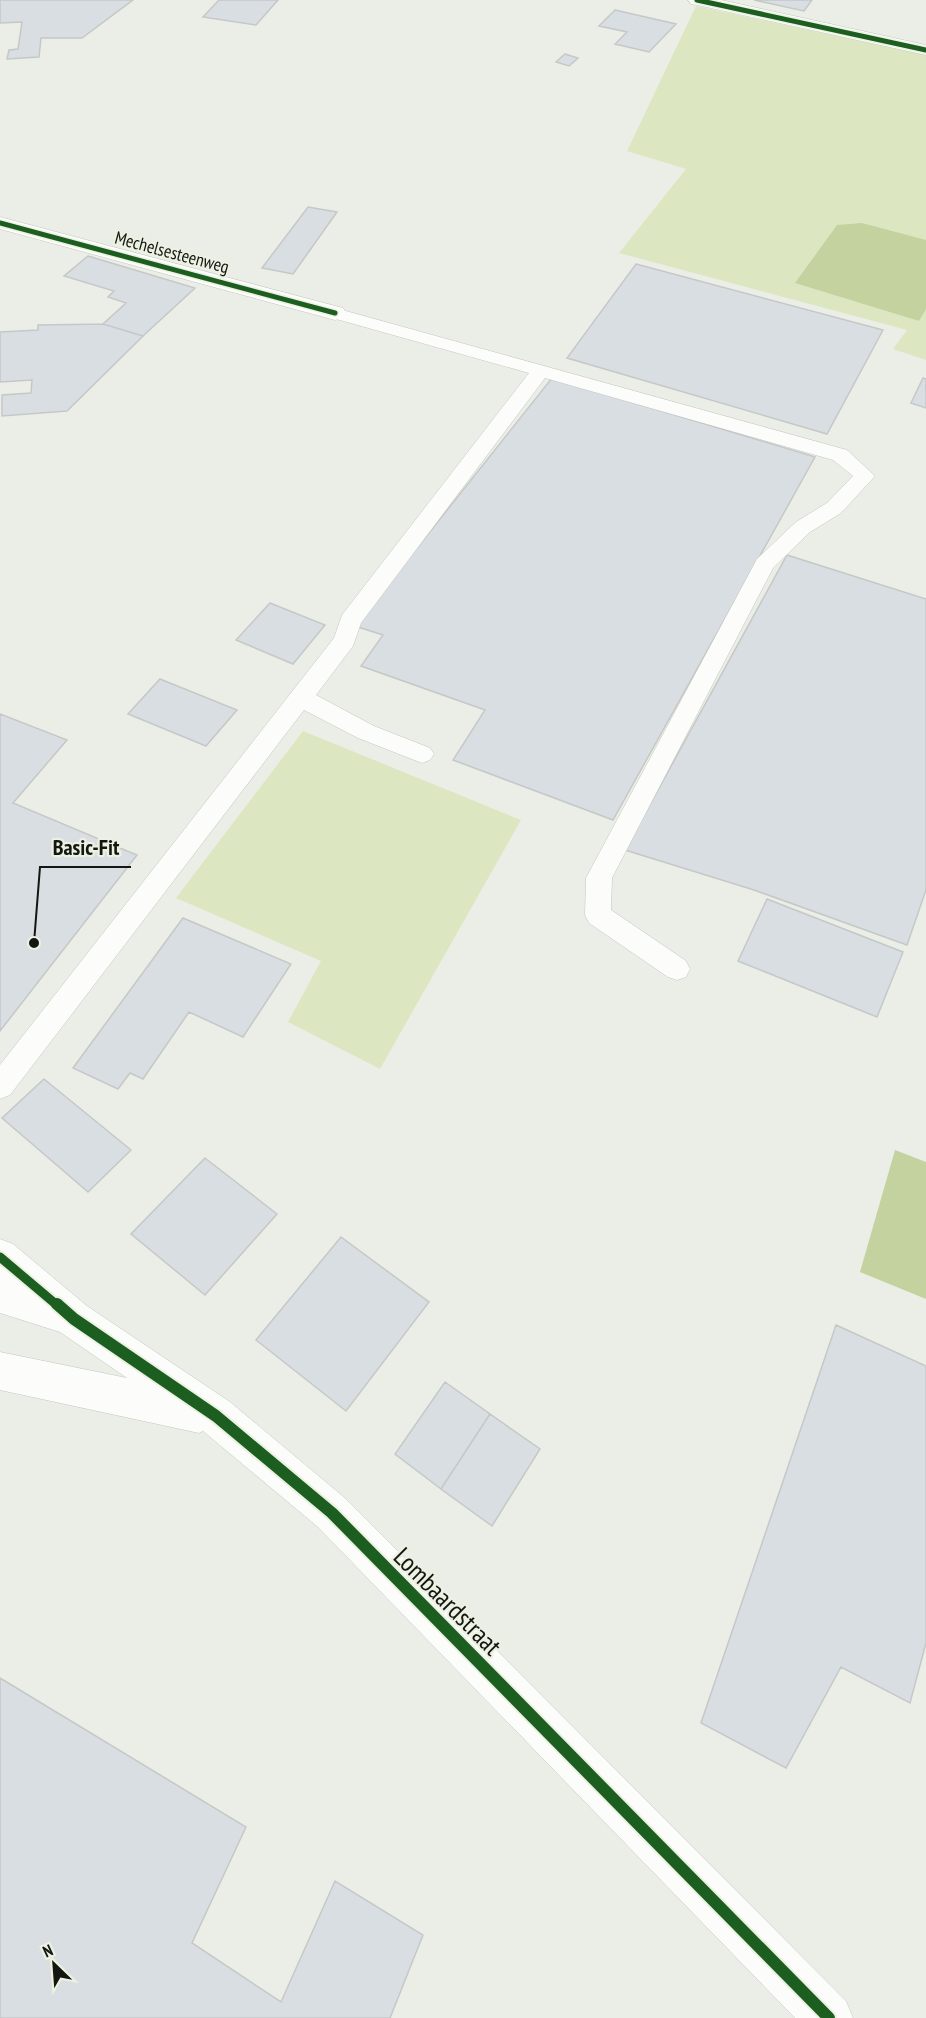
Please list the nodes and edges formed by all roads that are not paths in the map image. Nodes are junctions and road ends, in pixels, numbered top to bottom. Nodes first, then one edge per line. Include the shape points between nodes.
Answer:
1 (697, 0) edge
2 (926, 50) edge
3 (0, 223) edge
4 (335, 314) joint
5 (541, 370) junction
6 (301, 698) junction
7 (422, 754) dead end
8 (677, 969) dead end
9 (0, 1086) edge
10 (0, 1257) edge
11 (0, 1295) edge
12 (74, 1319) junction
13 (0, 1371) edge
14 (216, 1416) junction
15 (829, 2018) edge

1 - 2 street
3 - 4 street, Mechelsesteenweg
4 - 5 lane
5 - 6 lane via 350,621 345,640
5 - 8 lane via 840,455 865,476 834,508 803,527 765,564 599,878 598,915
6 - 7 lane via 366,732
6 - 9 lane
10 - 12 street, Lombaardstraat
11 - 12 street, Lombaardstraat
12 - 14 street, Lombaardstraat
13 - 14 street, Lombaardstraat
14 - 15 street, Lombaardstraat via 332,1513

